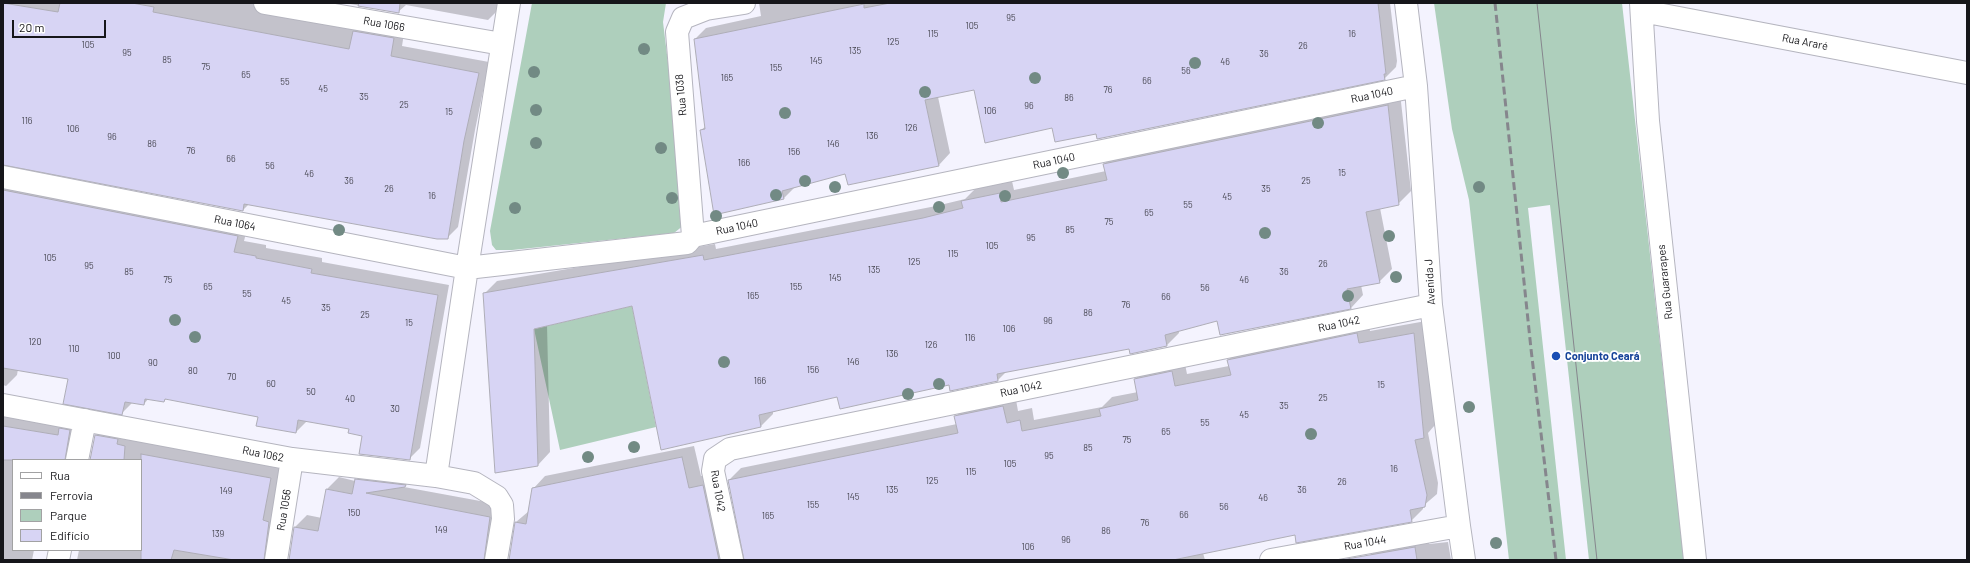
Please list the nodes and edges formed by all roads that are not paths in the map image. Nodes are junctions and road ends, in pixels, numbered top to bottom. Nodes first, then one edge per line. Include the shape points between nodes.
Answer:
1 (265, 3) edge
2 (509, 3) edge
3 (741, 3) edge
4 (1406, 3) edge
5 (1642, 7) edge
6 (502, 44) junction
7 (1967, 73) edge
8 (1416, 86) junction
9 (3, 178) edge
10 (693, 236) junction
11 (467, 268) junction
12 (1431, 305) junction
13 (3, 405) edge
14 (85, 420) junction
15 (77, 459) edge
16 (292, 459) junction
17 (436, 476) junction
18 (1459, 526) junction
19 (276, 560) edge
20 (496, 560) edge
21 (732, 560) edge
22 (1271, 560) edge
23 (1464, 560) edge
24 (1696, 560) edge

1 - 6 street, Rua 1066
2 - 6 street
3 - 10 street, Rua 1038 via 706,9 683,18 677,32
4 - 8 street, Avenida J
5 - 7 street, Rua Araré
5 - 24 street, Rua Guararapes via 1648,121
6 - 11 street
8 - 10 street, Rua 1040
8 - 12 street, Avenida J
9 - 11 street, Rua 1064
10 - 11 street, Rua 1040 via 687,243
11 - 17 street
12 - 18 street, Avenida J
12 - 21 street, Rua 1042 via 730,449 715,459 713,471
13 - 14 street, Rua 1062
14 - 15 street
14 - 16 street, Rua 1062
16 - 17 street, Rua 1062
16 - 19 street, Rua 1056
17 - 20 street, Rua 1062 via 474,483 497,497 502,505 503,519
18 - 22 street, Rua 1044
18 - 23 street, Avenida J

